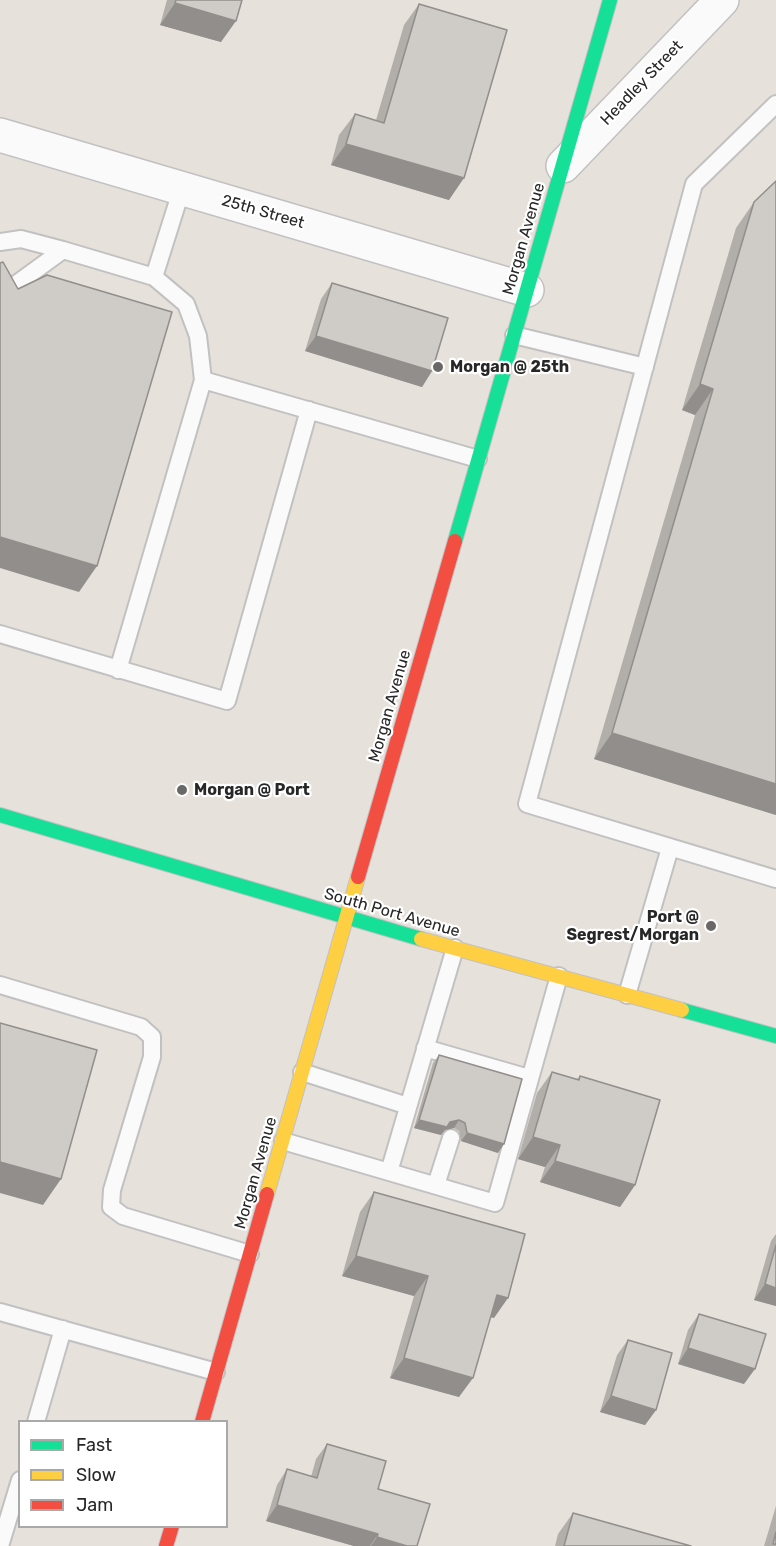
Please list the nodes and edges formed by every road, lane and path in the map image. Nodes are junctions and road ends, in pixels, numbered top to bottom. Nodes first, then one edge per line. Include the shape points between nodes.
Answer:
1 (610, 0) edge
2 (722, 0) edge
3 (776, 104) edge
4 (0, 135) edge
5 (562, 166) junction
6 (182, 188) junction
7 (0, 242) edge
8 (63, 250) junction
9 (154, 277) junction
10 (527, 290) junction
11 (0, 296) edge
12 (513, 335) junction
13 (645, 368) junction
14 (203, 380) junction
15 (309, 410) junction
16 (478, 459) junction
17 (0, 634) edge
18 (118, 670) junction
19 (0, 815) edge
20 (670, 848) junction
21 (776, 879) edge
22 (346, 918) junction
23 (455, 948) junction
24 (559, 976) junction
25 (0, 985) edge
26 (627, 995) junction
27 (776, 1036) edge
28 (425, 1048) junction
29 (302, 1072) junction
30 (529, 1078) junction
31 (408, 1106) junction
32 (451, 1138) dead end
33 (283, 1141) junction
34 (389, 1172) junction
35 (436, 1185) junction
36 (250, 1254) junction
37 (0, 1312) edge
38 (63, 1329) junction
39 (216, 1372) junction
40 (37, 1420) edge
41 (203, 1420) edge
42 (18, 1487) edge
43 (172, 1528) edge
44 (0, 1546) edge
45 (166, 1546) edge

1 - 5 main road, Morgan Avenue
2 - 5 street, Headley Street
3 - 13 lane via 694,184
4 - 6 street, 25th Street
5 - 10 main road, Morgan Avenue
6 - 9 lane
6 - 10 street, 25th Street
7 - 8 lane via 21,239
8 - 9 lane
8 - 11 lane
9 - 14 lane via 186,304 198,336
10 - 12 main road, Morgan Avenue
12 - 13 lane
12 - 16 main road, Morgan Avenue
13 - 20 lane via 527,804
14 - 15 lane
14 - 18 lane
15 - 16 lane
15 - 18 lane via 226,701
16 - 22 main road, Morgan Avenue
17 - 18 lane
19 - 22 main road, South Port Avenue
20 - 21 lane
20 - 26 lane
22 - 23 main road, South Port Avenue
22 - 29 main road, Morgan Avenue
23 - 24 main road, South Port Avenue
23 - 28 lane
24 - 26 main road, South Port Avenue
24 - 30 lane
25 - 36 lane via 141,1027 152,1038 152,1057 112,1190 111,1207 123,1216
26 - 27 main road, South Port Avenue
28 - 30 lane via 471,1068
28 - 31 lane
29 - 31 lane
29 - 33 main road, Morgan Avenue
30 - 35 lane via 495,1203
31 - 34 lane
32 - 35 lane
33 - 34 lane
33 - 36 main road, Morgan Avenue
34 - 35 lane
36 - 39 main road, Morgan Avenue
37 - 38 lane
38 - 39 lane
38 - 40 lane
39 - 41 main road, Morgan Avenue
42 - 44 lane
43 - 45 main road

